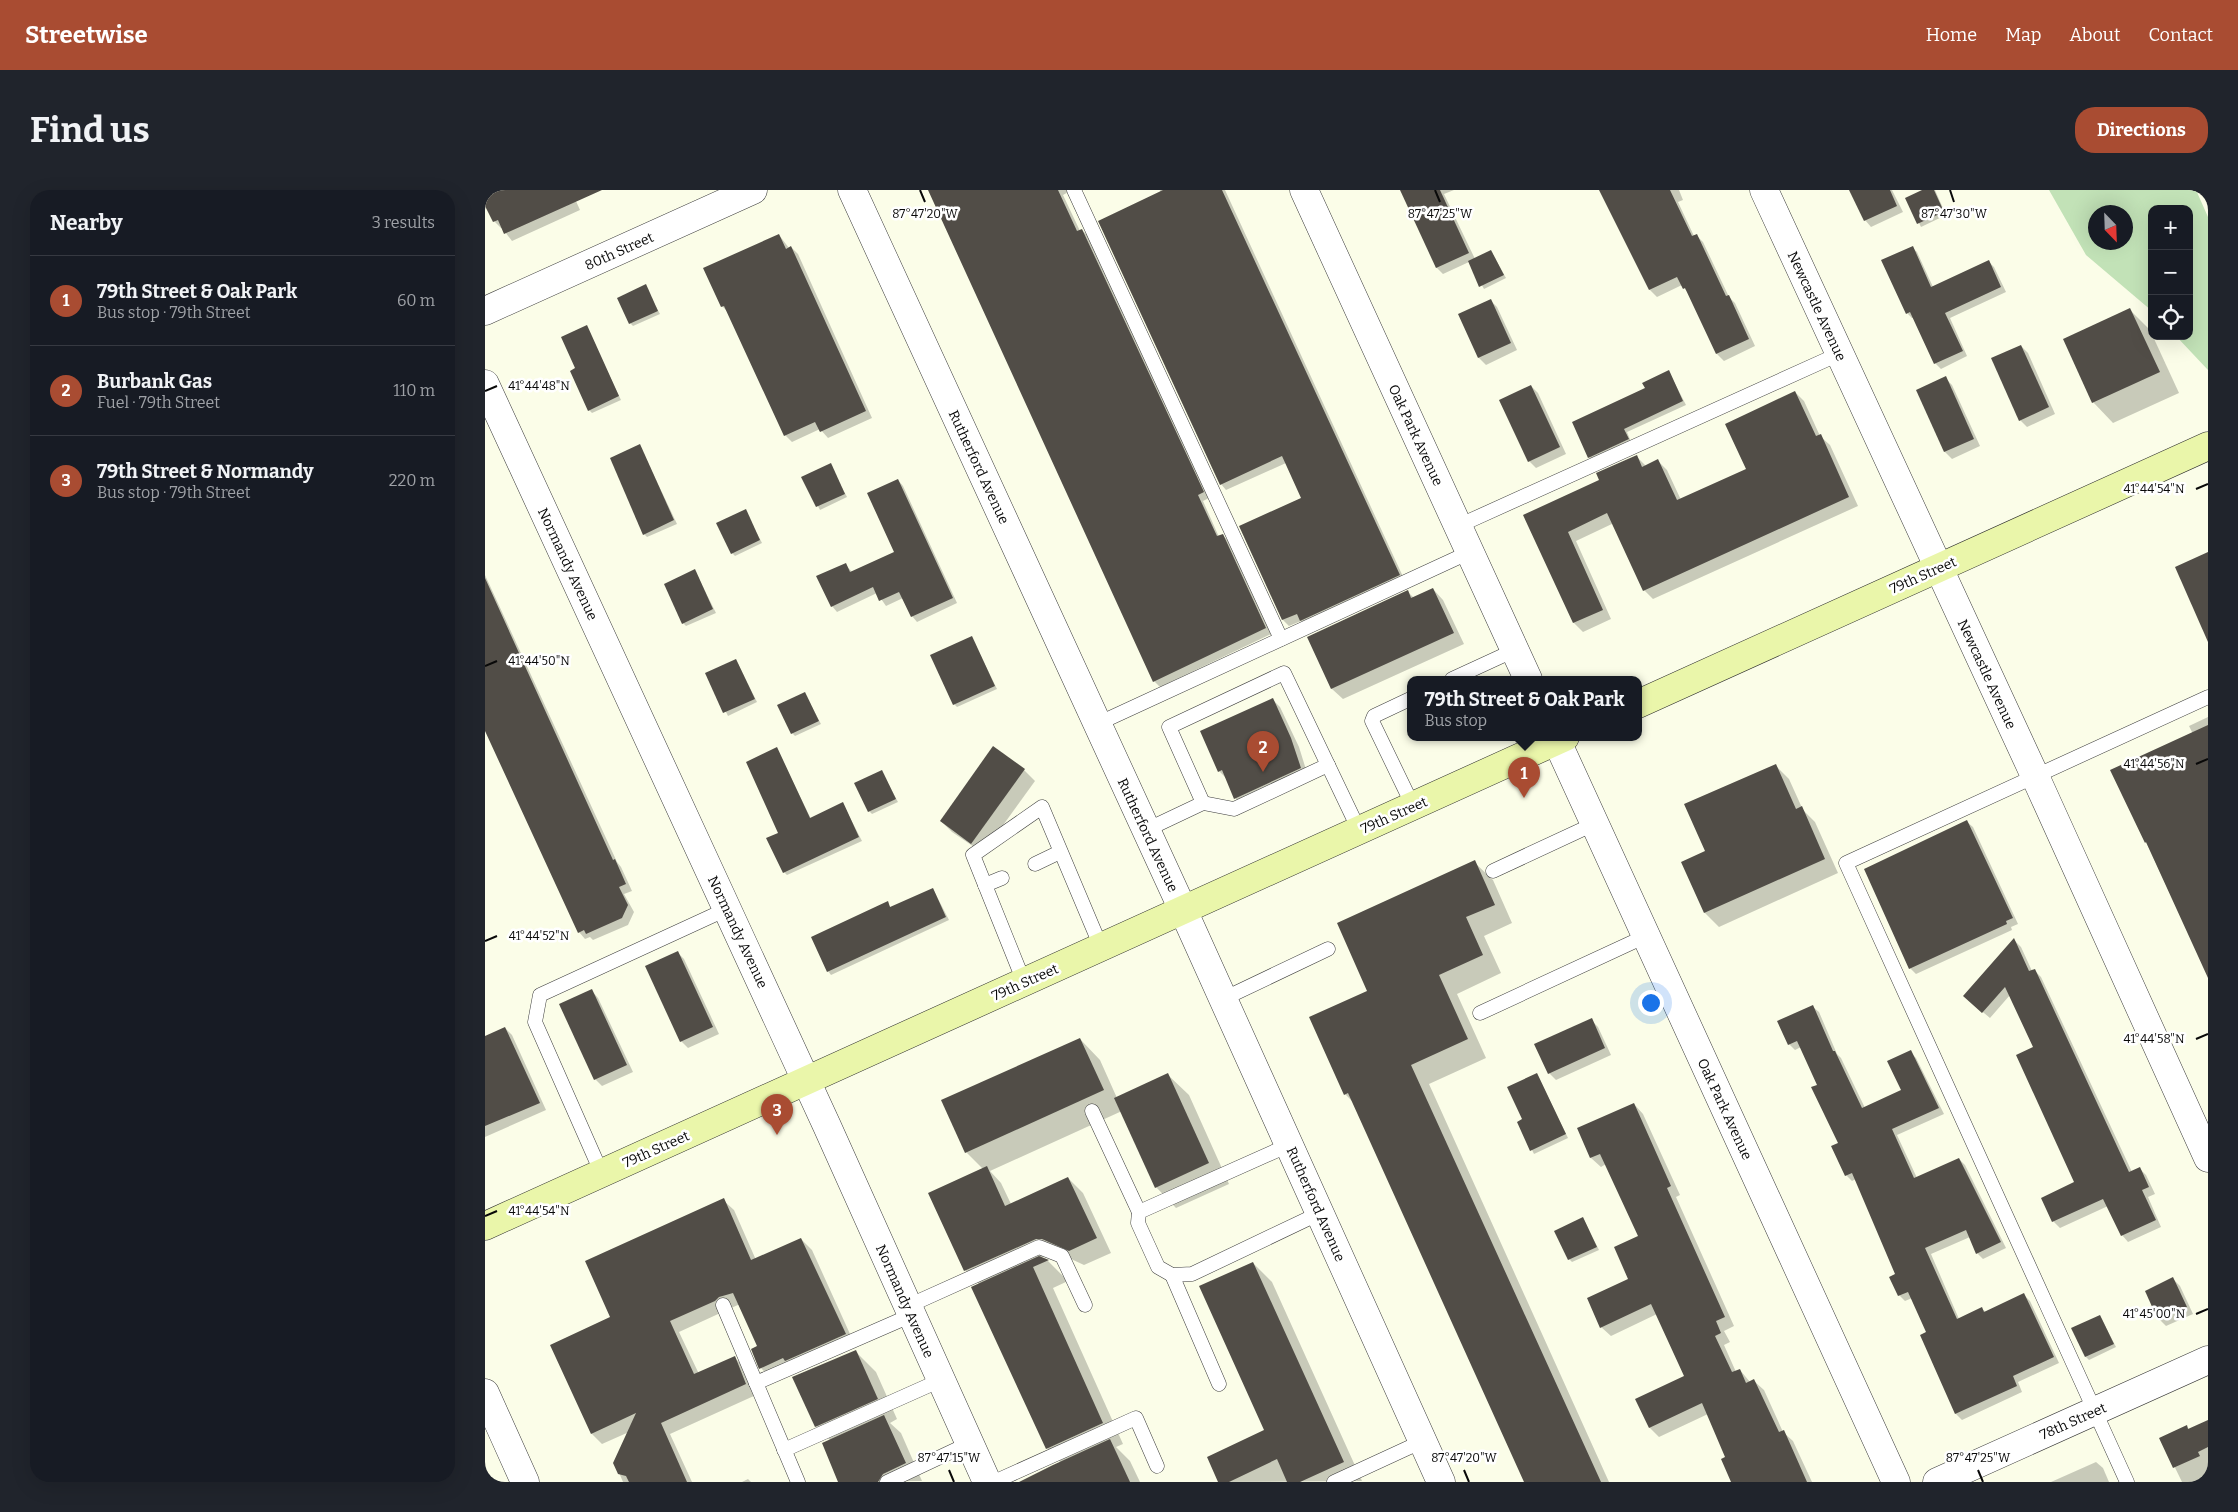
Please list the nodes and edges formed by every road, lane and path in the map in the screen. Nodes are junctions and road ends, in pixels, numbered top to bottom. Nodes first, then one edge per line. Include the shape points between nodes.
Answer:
1 (753, 190) edge
2 (852, 190) edge
3 (1074, 190) edge
4 (1304, 190) edge
5 (1764, 190) edge
6 (485, 311) edge
7 (1839, 354) junction
8 (485, 384) edge
9 (2208, 446) edge
10 (1458, 526) junction
11 (1470, 552) junction
12 (1938, 568) junction
13 (1281, 639) junction
14 (1515, 650) junction
15 (1458, 676) edge
16 (1527, 676) edge
17 (2208, 697) edge
18 (1407, 700) edge
19 (1642, 702) edge
20 (1097, 724) junction
21 (1553, 741) edge
22 (1560, 741) edge
23 (1328, 765) junction
24 (2035, 776) junction
25 (1203, 803) junction
26 (1413, 806) junction
27 (1595, 824) junction
28 (1146, 830) junction
29 (1359, 830) junction
30 (1061, 852) junction
31 (1035, 864) dead end
32 (1493, 871) dead end
33 (1002, 878) dead end
34 (985, 885) junction
35 (727, 909) junction
36 (1183, 910) junction
37 (1646, 936) junction
38 (1101, 948) junction
39 (1328, 949) dead end
40 (1024, 982) junction
41 (1223, 999) junction
42 (1479, 1013) dead end
43 (806, 1081) junction
44 (1092, 1111) dead end
45 (1289, 1145) junction
46 (2208, 1158) edge
47 (602, 1174) junction
48 (1139, 1212) junction
49 (1320, 1213) junction
50 (485, 1226) edge
51 (1172, 1275) junction
52 (723, 1305) dead end
53 (1085, 1305) dead end
54 (910, 1310) junction
55 (2208, 1360) edge
56 (941, 1380) junction
57 (756, 1383) junction
58 (1219, 1384) dead end
59 (485, 1393) edge
60 (2095, 1411) junction
61 (1423, 1441) junction
62 (970, 1444) junction
63 (784, 1450) junction
64 (1157, 1466) dead end
65 (525, 1482) edge
66 (798, 1482) edge
67 (887, 1482) edge
68 (987, 1482) edge
69 (994, 1482) edge
70 (1334, 1482) edge
71 (1441, 1482) edge
72 (1896, 1482) edge
73 (1937, 1482) edge
74 (2127, 1482) edge

1 - 6 street, 80th Street
2 - 20 street, Rutherford Avenue
3 - 13 lane
4 - 10 street, Oak Park Avenue
5 - 7 street, Newcastle Avenue
7 - 10 lane
7 - 12 street, Newcastle Avenue
8 - 35 street, Normandy Avenue
9 - 12 main road, 79th Street
10 - 11 street, Oak Park Avenue
11 - 13 lane
11 - 14 street, Oak Park Avenue
12 - 19 main road, 79th Street
12 - 24 street, Newcastle Avenue
13 - 20 lane
14 - 15 lane
14 - 16 street, Oak Park Avenue
17 - 24 lane
18 - 26 lane via 1375,716 1372,721
20 - 28 street, Rutherford Avenue
21 - 26 main road, 79th Street
22 - 27 street, Oak Park Avenue
23 - 25 lane via 1234,809
23 - 25 lane via 1284,674 1169,727
23 - 29 lane
24 - 46 street, Newcastle Avenue
24 - 60 lane via 1846,863
25 - 28 lane
26 - 29 main road, 79th Street
27 - 32 lane
27 - 37 street, Oak Park Avenue
28 - 36 street, Rutherford Avenue
29 - 36 main road, 79th Street
30 - 31 lane
30 - 34 lane via 1042,807 973,855
30 - 38 lane
33 - 34 lane
34 - 40 lane
35 - 43 street, Normandy Avenue
35 - 47 lane via 540,995 535,1022
36 - 38 main road, 79th Street
36 - 41 street, Rutherford Avenue
37 - 42 lane
37 - 72 street, Oak Park Avenue
38 - 40 main road, 79th Street
39 - 41 lane
40 - 43 main road, 79th Street
41 - 45 street, Rutherford Avenue
43 - 47 main road, 79th Street
43 - 54 street, Normandy Avenue
44 - 48 lane
45 - 48 lane
45 - 49 street, Rutherford Avenue
47 - 50 main road, 79th Street
48 - 51 lane via 1138,1223 1159,1267
49 - 51 lane via 1191,1274
49 - 61 street, Rutherford Avenue
51 - 58 lane
52 - 57 lane
53 - 54 lane via 1062,1256 1039,1247
54 - 56 street, Normandy Avenue
54 - 57 lane
55 - 60 street, 78th Street
56 - 62 street, Normandy Avenue
56 - 63 lane
57 - 63 lane
59 - 65 street
60 - 73 street, 78th Street
60 - 74 lane
61 - 70 lane
61 - 71 street, Rutherford Avenue
62 - 67 lane
62 - 68 street, Normandy Avenue
63 - 66 lane
64 - 69 lane via 1136,1418

